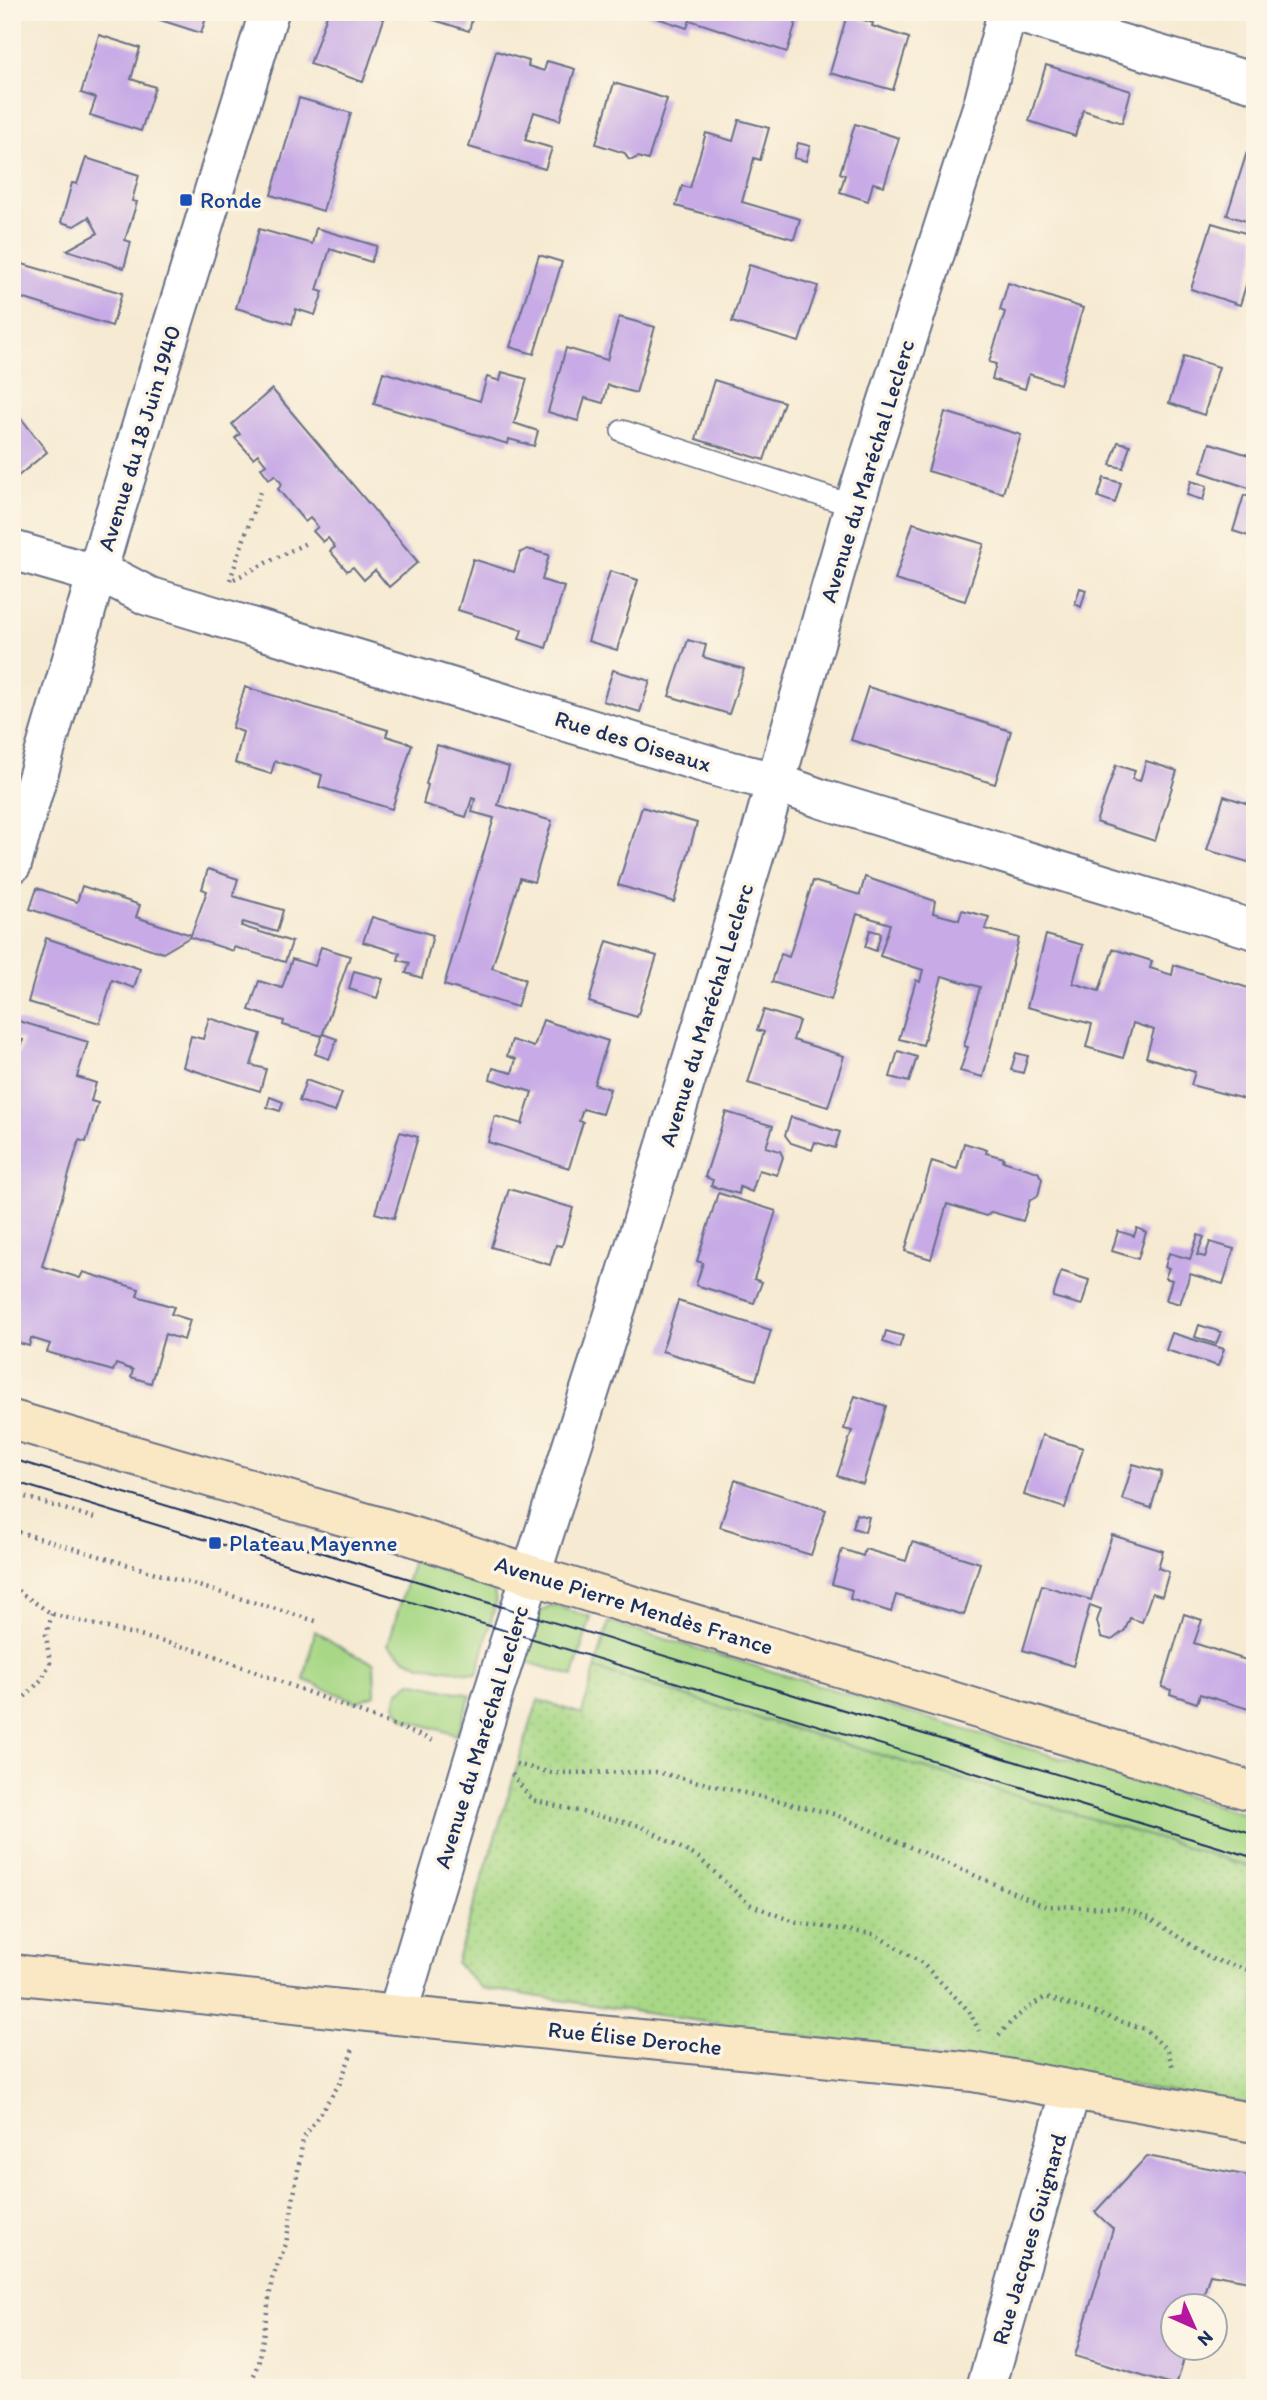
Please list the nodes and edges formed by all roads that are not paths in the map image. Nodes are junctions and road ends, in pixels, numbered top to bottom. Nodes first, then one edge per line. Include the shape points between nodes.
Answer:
1 (269, 12) edge
2 (1007, 12) edge
3 (1014, 12) edge
4 (1255, 83) edge
5 (622, 431) dead end
6 (854, 506) junction
7 (12, 550) edge
8 (97, 574) junction
9 (775, 782) junction
10 (12, 864) edge
11 (1255, 930) edge
12 (12, 1420) edge
13 (531, 1575) junction
14 (1255, 1792) edge
15 (12, 1974) edge
16 (397, 2015) junction
17 (1071, 2090) junction
18 (1255, 2123) edge
19 (986, 2388) edge

1 - 8 street, Avenue du 18 Juin 1940
2 - 6 street, Avenue du Maréchal Leclerc via 984,101
3 - 4 street
5 - 6 lane
6 - 9 street, Avenue du Maréchal Leclerc
7 - 8 street, Rue des Oiseaux
8 - 9 street, Rue des Oiseaux via 148,596
8 - 10 street, Avenue du 18 Juin 1940
9 - 11 street, Rue des Oiseaux
9 - 13 street, Avenue du Maréchal Leclerc
12 - 13 main road, Avenue Pierre Mendès France
13 - 14 main road, Avenue Pierre Mendès France
13 - 16 street, Avenue du Maréchal Leclerc
15 - 16 main road, Rue Élise Deroche
16 - 17 main road, Rue Élise Deroche via 973,2072
17 - 18 main road, Rue Élise Deroche
17 - 19 street, Rue Jacques Guignard

